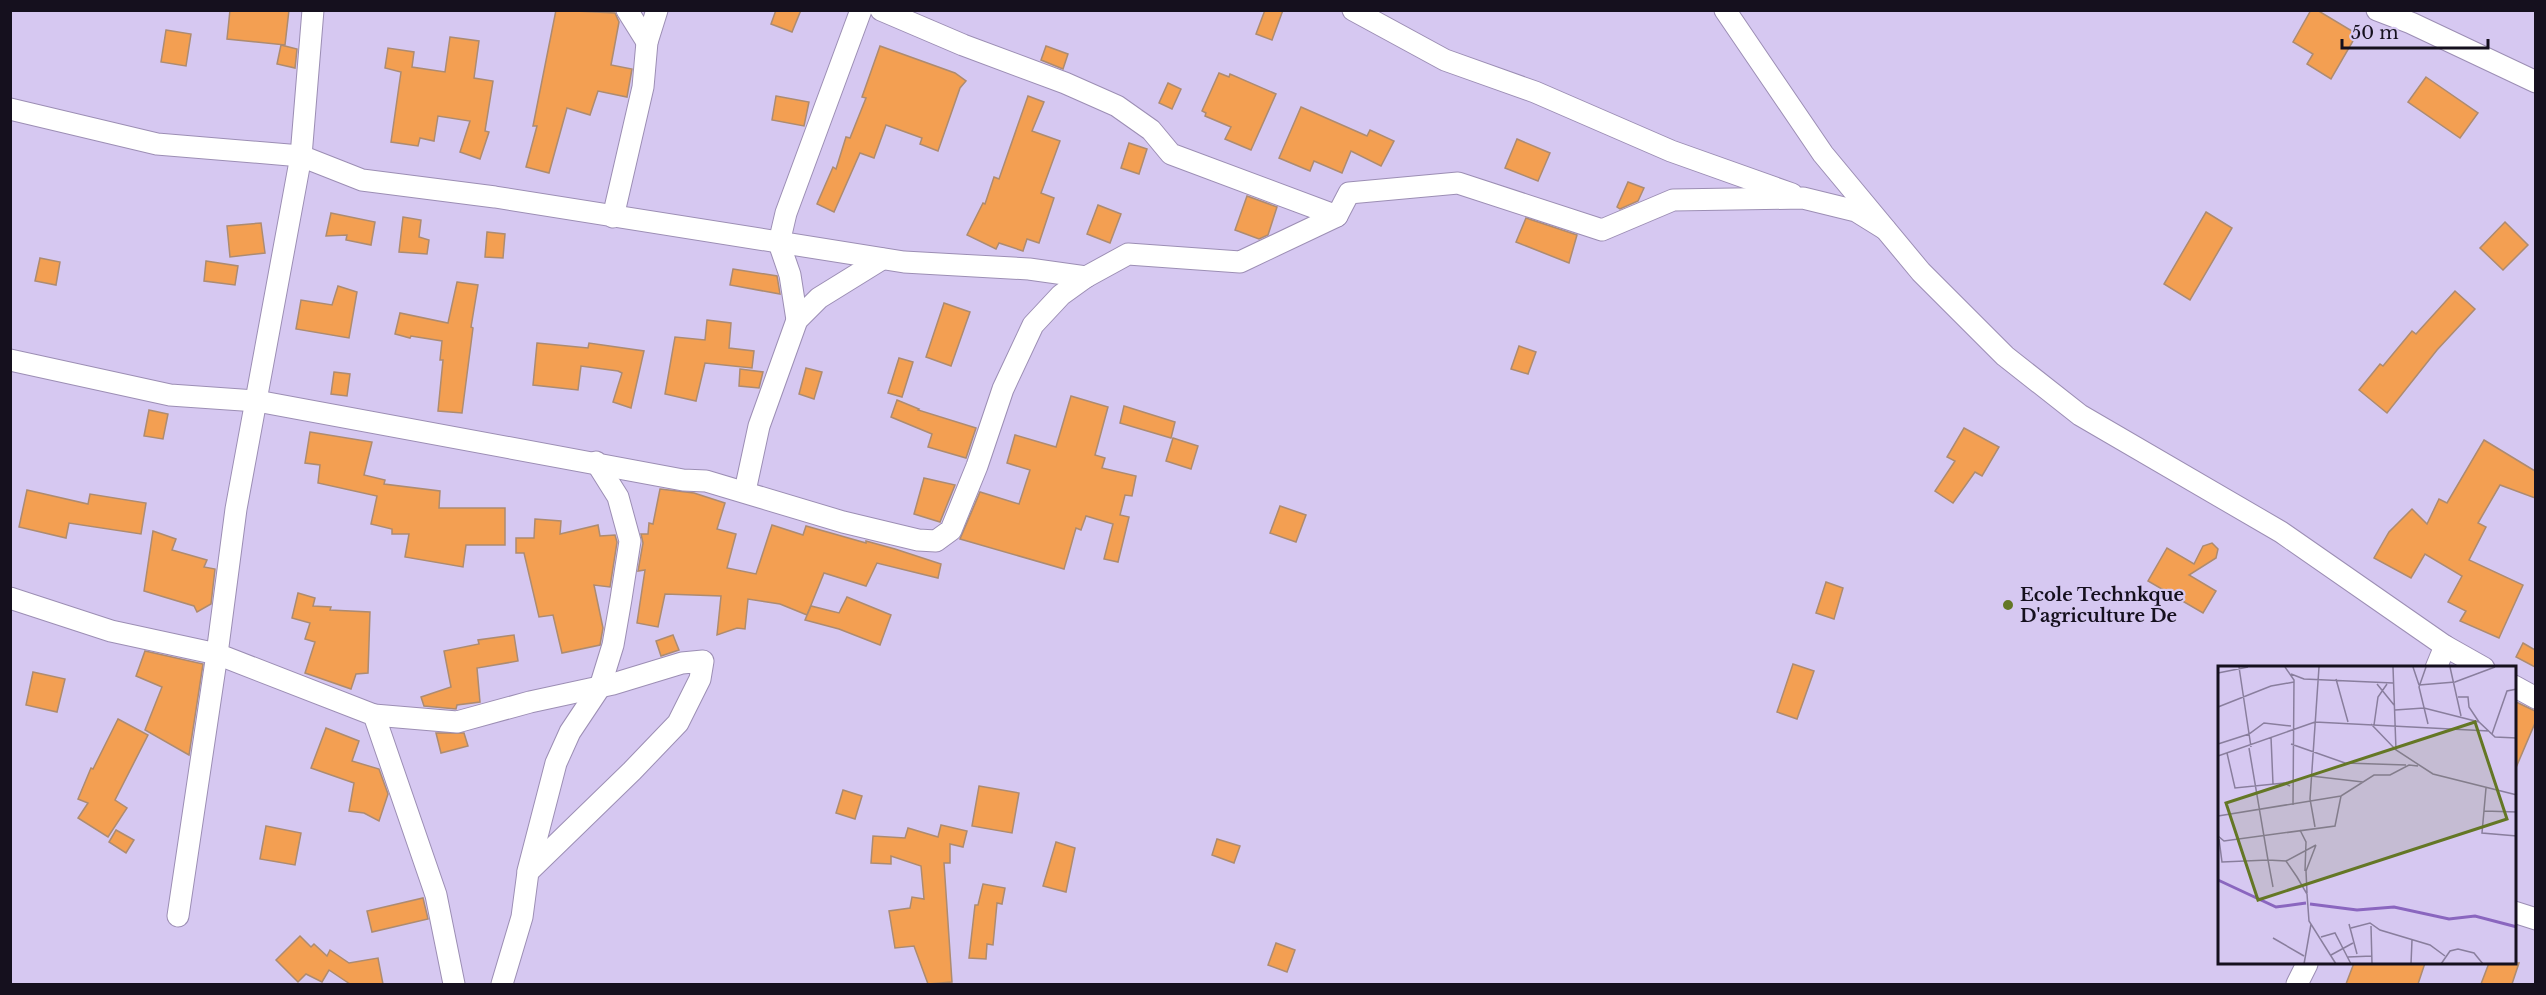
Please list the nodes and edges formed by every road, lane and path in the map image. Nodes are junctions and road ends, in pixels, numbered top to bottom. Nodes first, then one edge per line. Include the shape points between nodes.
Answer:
1 (312, 10) edge
2 (627, 10) edge
3 (657, 10) edge
4 (861, 10) edge
5 (881, 10) edge
6 (1353, 10) edge
7 (2377, 10) edge
8 (1732, 16) edge
9 (647, 42) junction
10 (2535, 82) edge
11 (10, 109) edge
12 (301, 156) junction
13 (1803, 198) junction
14 (1337, 216) junction
15 (613, 217) junction
16 (1885, 230) junction
17 (779, 243) junction
18 (882, 259) junction
19 (1086, 277) junction
20 (797, 320) junction
21 (10, 360) edge
22 (256, 401) junction
23 (596, 462) junction
24 (745, 491) junction
25 (10, 598) edge
26 (2445, 646) junction
27 (217, 654) junction
28 (2437, 666) edge
29 (2480, 666) edge
30 (600, 687) junction
31 (2516, 687) edge
32 (2535, 698) edge
33 (375, 715) junction
34 (528, 872) junction
35 (2516, 913) edge
36 (178, 916) dead end
37 (2535, 919) edge
38 (2306, 965) edge
39 (454, 984) edge
40 (502, 984) edge
41 (2297, 984) edge

1 - 12 street
2 - 9 street
3 - 9 street
4 - 17 street via 786,213
5 - 14 street via 1117,106 1151,130 1171,154
6 - 13 street via 1445,60 1535,92 1671,151
7 - 10 street
8 - 16 street via 1823,154
9 - 15 street via 643,87
11 - 12 street via 157,144
12 - 15 street via 362,180
12 - 22 street
13 - 14 street via 1673,200 1602,230 1458,183 1348,193
13 - 16 street via 1856,211
14 - 19 street via 1240,262 1128,254
15 - 17 street
16 - 26 street via 2005,356 2080,415 2281,532
17 - 18 street
17 - 20 street via 790,275
18 - 19 street
18 - 20 street via 819,298
19 - 24 street via 1061,295 1033,325 1003,389 951,530 936,541 843,522
20 - 24 street via 759,426
21 - 22 street via 170,395
22 - 23 street
22 - 27 street via 236,509
23 - 24 street
23 - 30 street via 618,497 630,541 613,645
25 - 27 street via 111,631
26 - 28 street
26 - 29 street
27 - 33 street
27 - 36 street
30 - 33 street via 457,722
30 - 34 street via 570,732 556,763
30 - 34 street via 682,663 703,661 700,679 678,723
31 - 32 street
33 - 39 street via 436,895
34 - 40 street via 522,917
35 - 37 street
38 - 41 street

